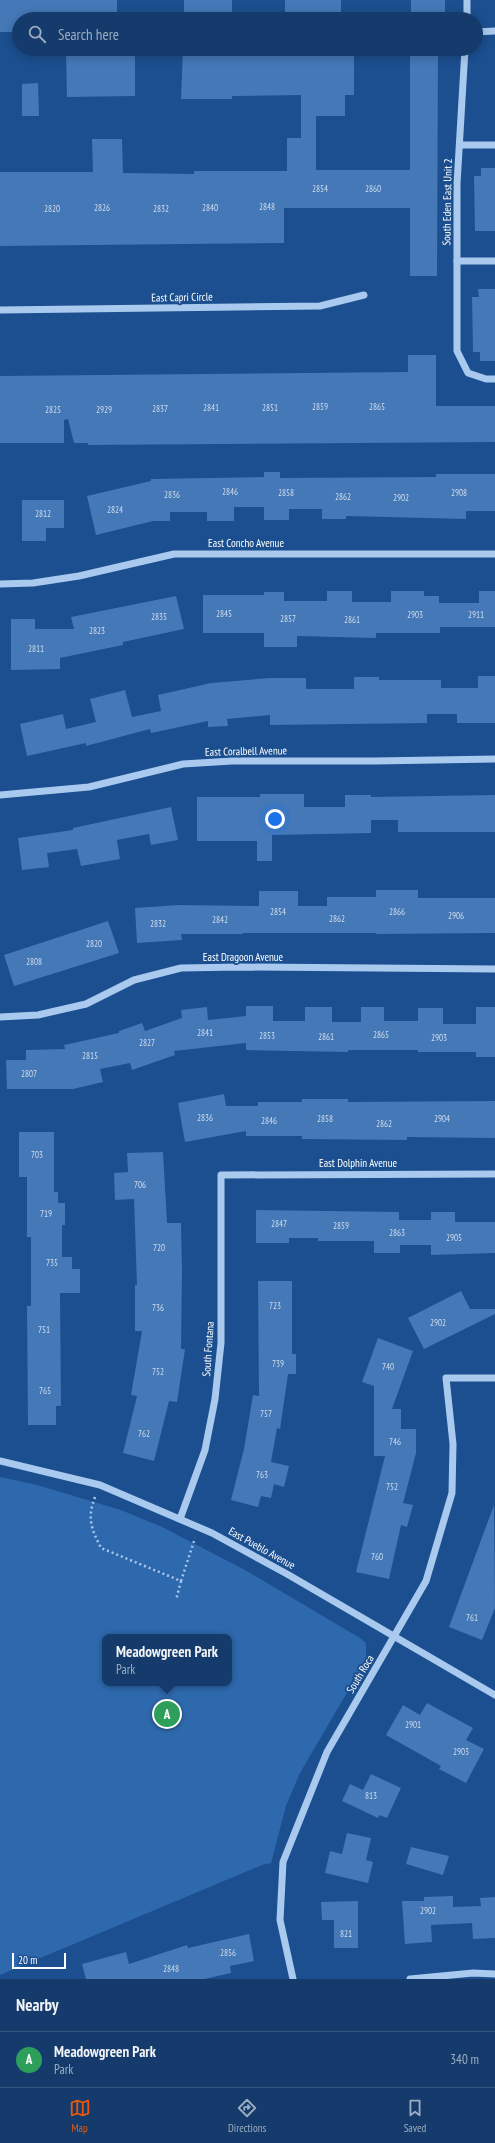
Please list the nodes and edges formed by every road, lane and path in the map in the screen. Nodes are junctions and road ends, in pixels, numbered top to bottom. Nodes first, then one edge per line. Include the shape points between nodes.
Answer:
1 (467, 0) edge
2 (467, 12) edge
3 (495, 31) edge
4 (483, 32) edge
5 (466, 56) edge
6 (460, 145) junction
7 (495, 145) edge
8 (457, 261) junction
9 (495, 261) edge
10 (364, 295) dead end
11 (0, 310) edge
12 (495, 379) edge
13 (495, 554) edge
14 (0, 584) edge
15 (495, 759) edge
16 (0, 795) edge
17 (495, 969) edge
18 (0, 1017) edge
19 (495, 1174) edge
20 (221, 1175) joint
21 (495, 1378) edge
22 (0, 1461) edge
23 (100, 1485) junction
24 (180, 1519) junction
25 (198, 1527) junction
26 (181, 1581) junction
27 (176, 1600) dead end
28 (395, 1638) junction
29 (495, 1695) edge
30 (495, 1974) edge
31 (293, 1979) edge
32 (410, 1979) edge

1 - 2 street
3 - 4 street
5 - 6 street, South Eden East Unit 2
6 - 7 street, South Eden East Unit 2
6 - 8 street, South Eden East Unit 2
8 - 9 street, South Eden East Unit 2
8 - 12 street, South Eden East Unit 2 via 457,351 468,373
10 - 11 street, East Capri Circle via 320,306
13 - 14 street, East Concho Avenue via 174,554 79,576 33,583
15 - 16 street, East Coralbell Avenue via 183,764 89,787
17 - 18 street, East Dragoon Avenue via 181,968 134,980 86,1004 38,1015
19 - 20 street, East Dolphin Avenue
20 - 24 street, South Fontana via 221,1343 216,1392 206,1450
21 - 28 street, South Roca via 446,1378 453,1444 452,1493 426,1581
22 - 23 street, East Pueblo Avenue
23 - 24 street, East Pueblo Avenue
23 - 26 path via 90,1513 91,1524 101,1548
24 - 25 street, East Pueblo Avenue
25 - 26 path
25 - 28 street, East Pueblo Avenue via 287,1574
26 - 27 path
28 - 29 street, East Pueblo Avenue
28 - 31 street, South Roca via 327,1752 283,1862 280,1920
30 - 32 street via 473,1973

